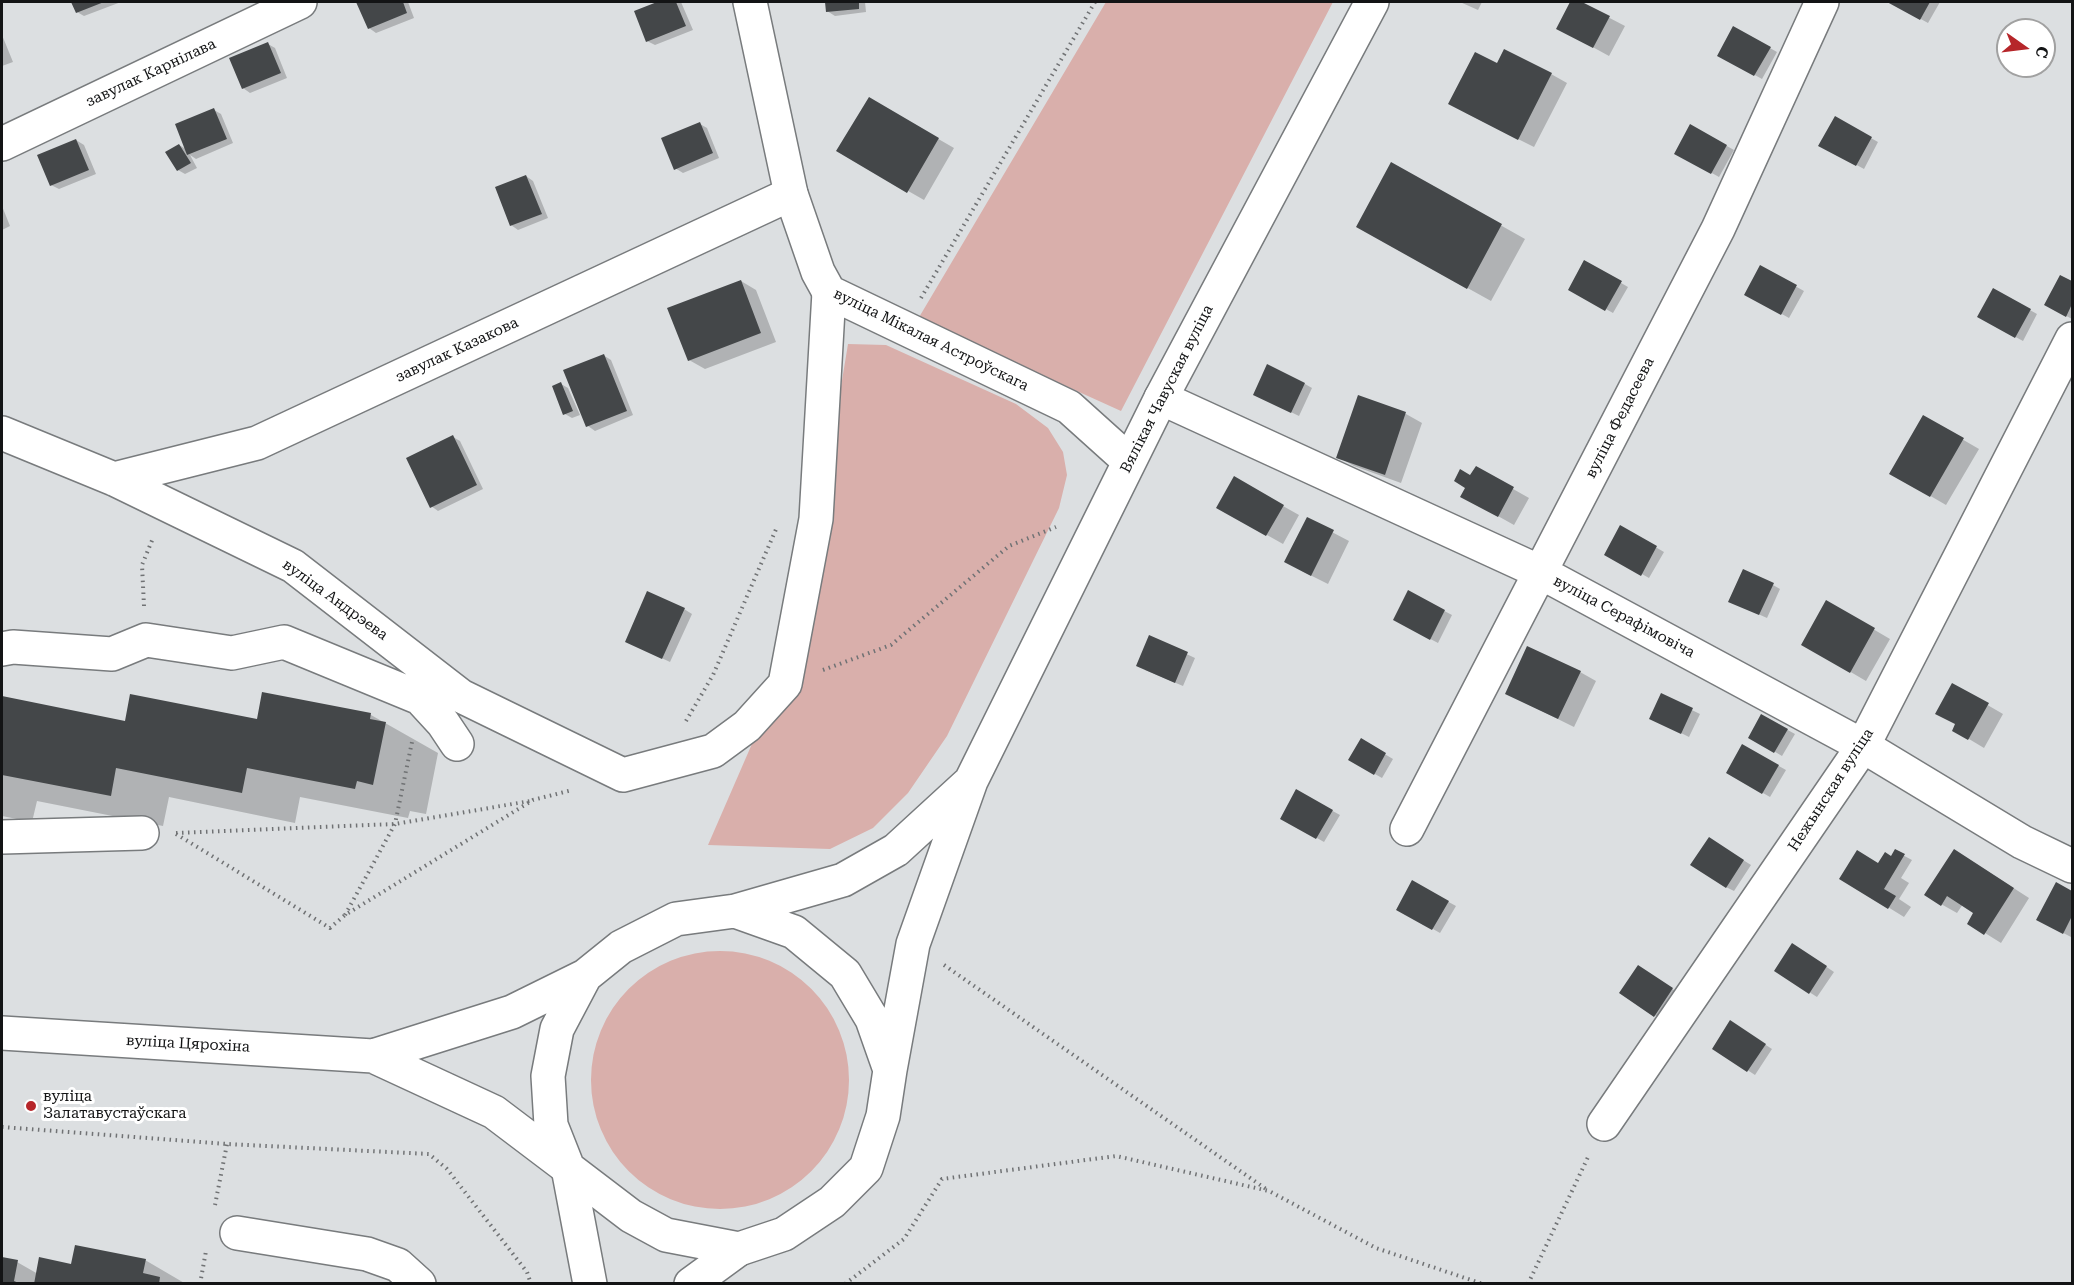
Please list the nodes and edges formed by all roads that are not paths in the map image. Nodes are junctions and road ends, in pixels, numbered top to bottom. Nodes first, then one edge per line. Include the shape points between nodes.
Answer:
1 (300, 2) edge
2 (750, 2) edge
3 (1372, 2) edge
4 (1822, 2) edge
5 (2, 144) edge
6 (791, 194) junction
7 (829, 292) junction
8 (2073, 339) edge
9 (1161, 398) junction
10 (2, 432) edge
11 (1129, 461) junction
12 (114, 479) junction
13 (1540, 572) junction
14 (2, 649) edge
15 (457, 744) dead end
16 (1863, 746) junction
17 (971, 781) junction
18 (1407, 829) dead end
19 (142, 833) road end
20 (2, 837) edge
21 (2073, 866) edge
22 (735, 911) junction
23 (585, 976) junction
24 (2, 1033) edge
25 (373, 1056) junction
26 (890, 1070) junction
27 (1604, 1124) road end
28 (568, 1168) junction
29 (237, 1233) dead end
30 (739, 1249) junction
31 (419, 1284) edge
32 (590, 1284) edge
33 (691, 1284) edge

1 - 5 street, завулак Карнілава
2 - 6 street, вуліца Мікалая Астроўскага
3 - 9 street, Вялікая Чавуская вуліца
4 - 13 street, вуліца Федасеева via 1718,228
6 - 7 street, вуліца Мікалая Астроўскага via 818,272
6 - 12 street, завулак Казакова via 257,444
7 - 11 street, вуліца Мікалая Астроўскага via 1069,407
7 - 12 street, вуліца Андрэева via 816,519 785,684 747,726 713,751 623,775 461,696 293,566
8 - 16 street, Нежынская вуліца
9 - 11 street, Вялікая Чавуская вуліца
9 - 13 street, вуліца Серафімовіча
10 - 12 street, вуліца Андрэева
11 - 17 street, Вялікая Чавуская вуліца
13 - 16 street, вуліца Серафімовіча
13 - 18 street, вуліца Федасеева
14 - 15 street via 111,654 146,640 232,653 284,642 420,698
16 - 21 street, вуліца Серафімовіча via 2022,842
16 - 27 street, Нежынская вуліца
17 - 22 street, Вялікая Чавуская вуліца via 896,850 843,880
17 - 26 street, Вялікая Чавуская вуліца via 913,944
19 - 20 street
22 - 23 street, Вялікая Чавуская вуліца via 676,919 621,947
22 - 26 street via 794,932 846,974 872,1019
23 - 25 street, вуліца Цярохіна via 512,1012
23 - 28 street via 557,1029 548,1076 551,1125
24 - 25 street, вуліца Цярохіна
25 - 28 street, вуліца Цярохіна via 494,1112
26 - 30 street, Вялікая Чавуская вуліца via 882,1116 866,1168 832,1202 784,1234
28 - 30 street, вуліца Цярохіна via 631,1216 666,1235
28 - 32 street
29 - 31 street via 366,1254 398,1265
30 - 33 street

